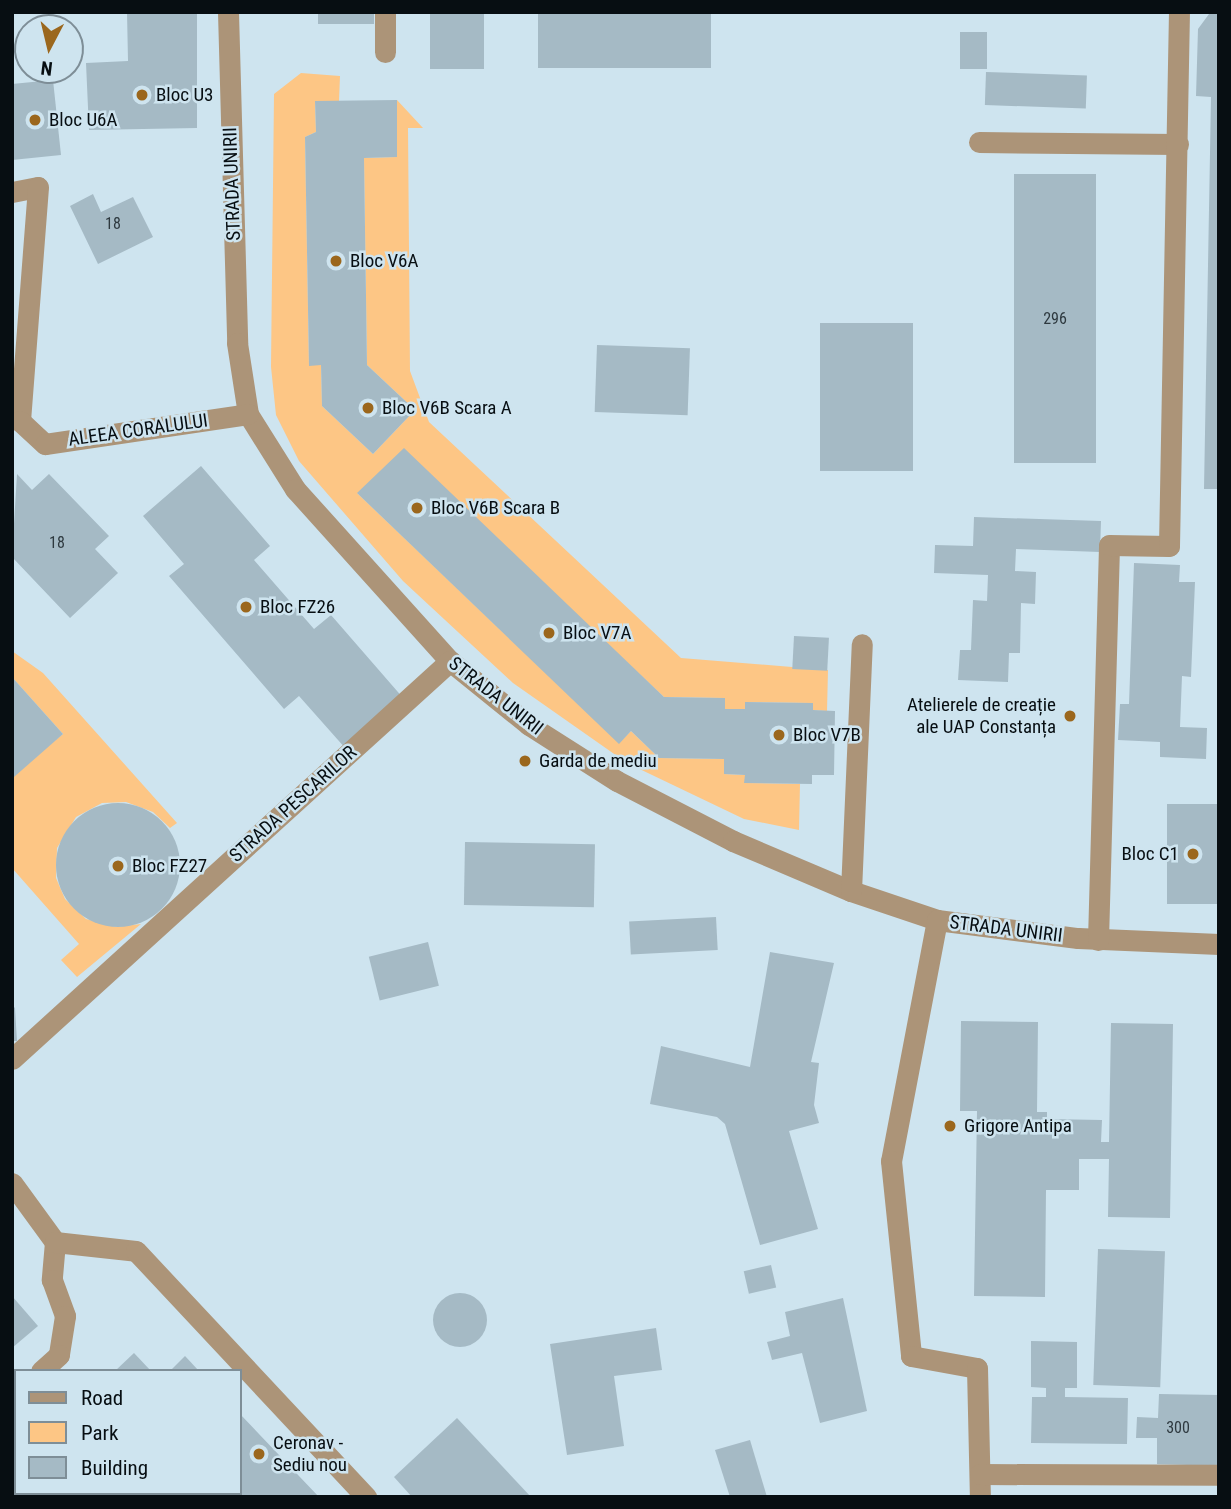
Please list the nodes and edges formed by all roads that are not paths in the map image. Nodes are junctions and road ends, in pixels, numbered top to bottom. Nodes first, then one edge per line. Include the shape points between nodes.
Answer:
1 (228, 12) edge
2 (385, 12) edge
3 (1179, 12) edge
4 (385, 52) dead end
5 (979, 142) dead end
6 (1178, 144) junction
7 (12, 192) edge
8 (248, 414) junction
9 (862, 643) dead end
10 (450, 661) junction
11 (851, 891) junction
12 (937, 920) junction
13 (1098, 940) junction
14 (1219, 944) edge
15 (12, 1059) edge
16 (12, 1183) edge
17 (55, 1242) junction
18 (43, 1369) edge
19 (979, 1474) junction
20 (1217, 1475) edge
21 (366, 1497) edge
22 (980, 1497) edge

1 - 8 street, STRADA UNIRII via 237,343
2 - 4 street
3 - 6 street
5 - 6 street
6 - 13 street via 1169,546 1109,545
7 - 8 street, ALEEA CORALULUI via 38,187 20,421 45,444
8 - 10 street, STRADA UNIRII via 295,489
9 - 11 street
10 - 11 street, STRADA UNIRII via 529,725 617,781 733,841
10 - 15 street, STRADA PESCARILOR
11 - 12 street, STRADA UNIRII
12 - 13 street, STRADA UNIRII
12 - 19 street via 891,1161 911,1356 977,1368
13 - 14 street, STRADA UNIRII
16 - 17 street
17 - 18 street via 52,1279 65,1316 59,1355
17 - 21 street via 136,1251
19 - 20 street
19 - 22 street

